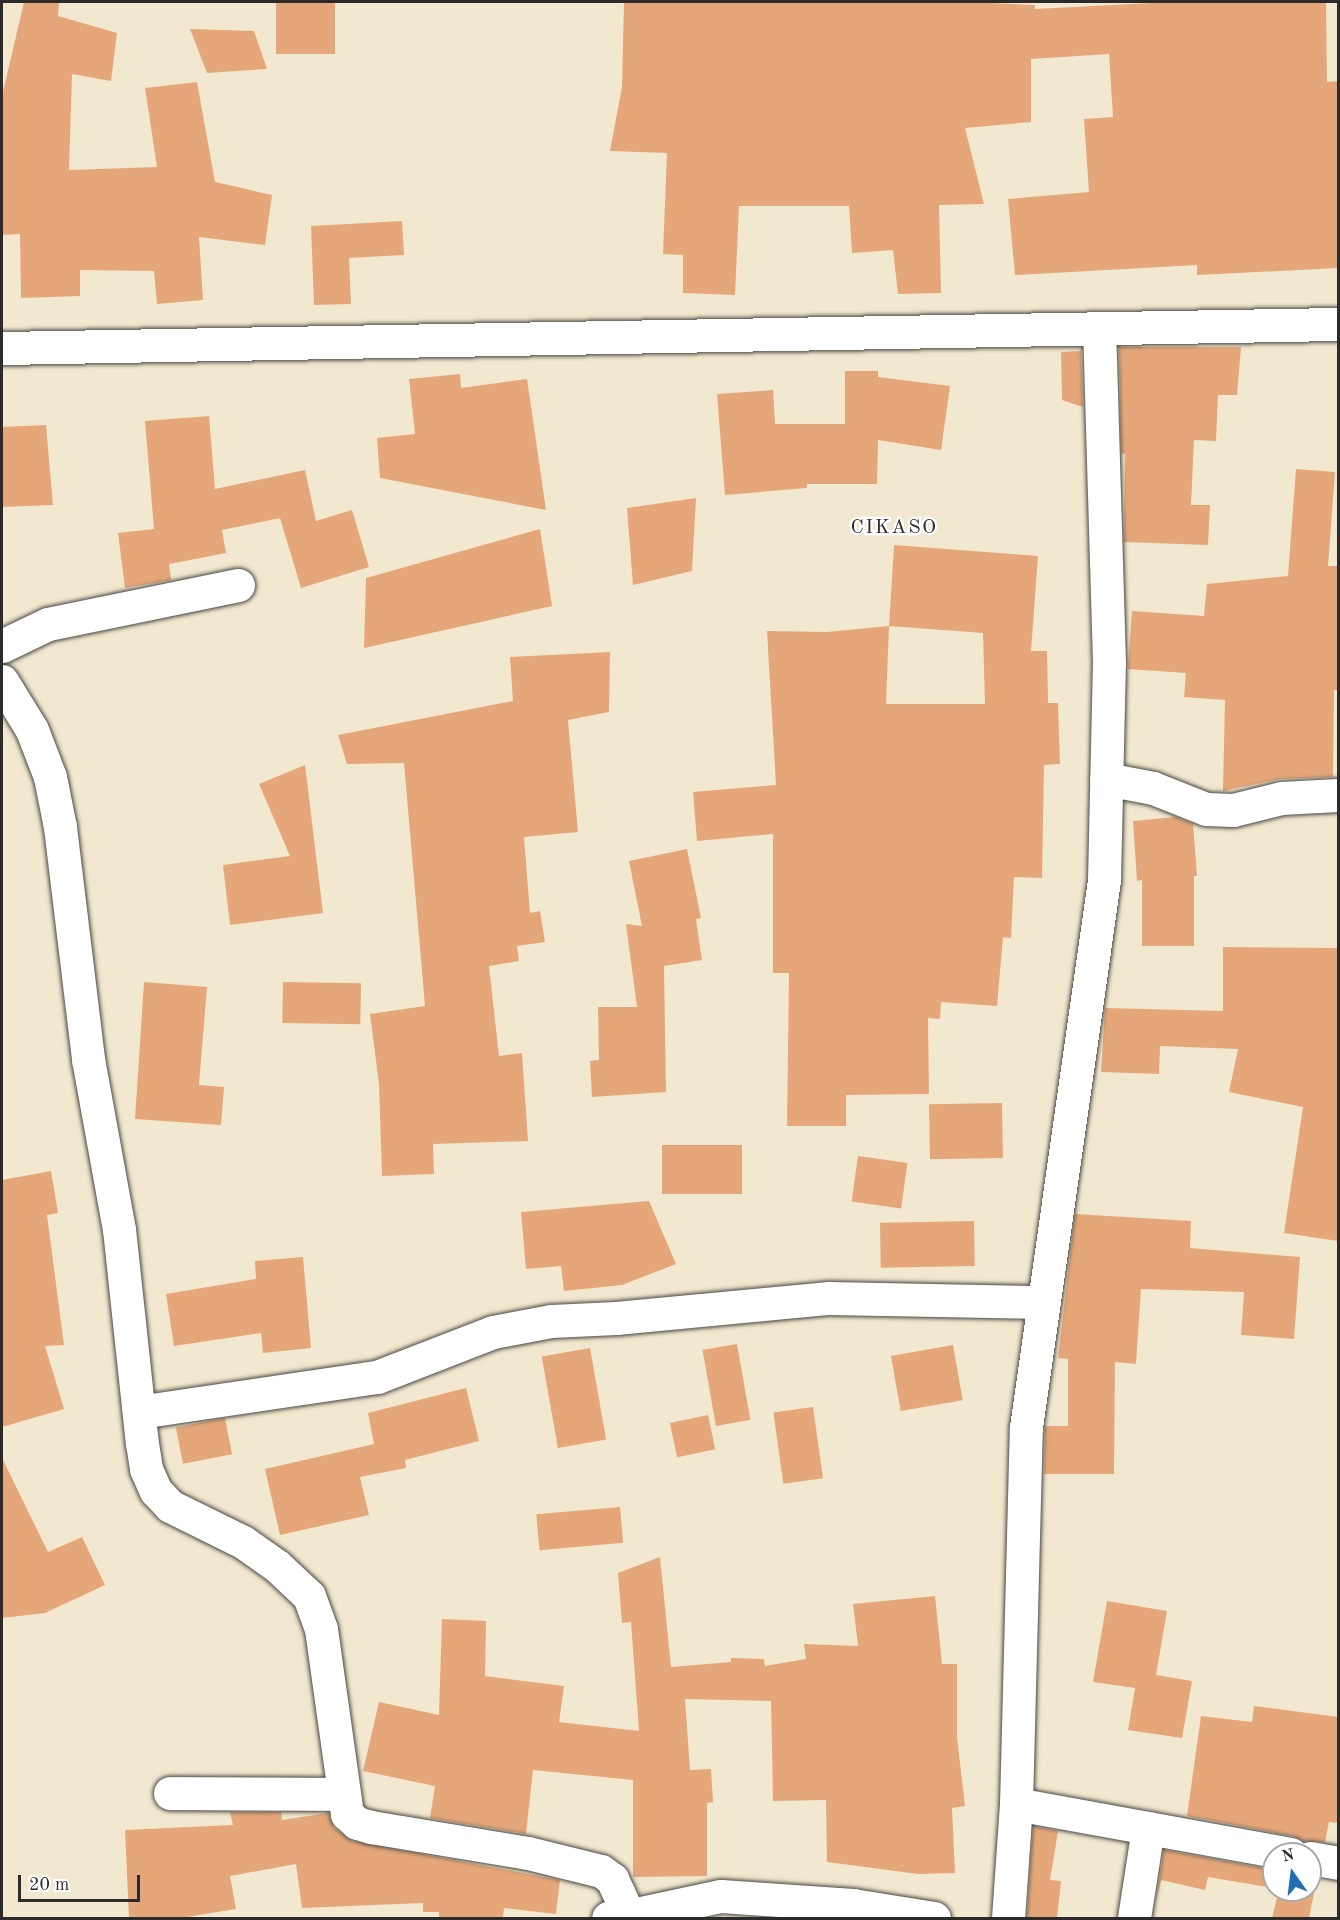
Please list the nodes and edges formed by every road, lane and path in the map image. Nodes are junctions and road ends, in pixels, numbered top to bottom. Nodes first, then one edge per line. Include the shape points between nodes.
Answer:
1 (1338, 324) edge
2 (1099, 331) junction
3 (2, 348) edge
4 (238, 585) dead end
5 (2, 646) edge
6 (2, 681) edge
7 (10, 712) edge
8 (1106, 778) junction
9 (1338, 795) edge
10 (1044, 1302) junction
11 (139, 1412) junction
12 (170, 1793) dead end
13 (342, 1794) junction
14 (1016, 1804) junction
15 (1148, 1828) junction
16 (1262, 1849) edge
17 (1322, 1860) edge
18 (1338, 1863) edge
19 (608, 1918) edge
20 (618, 1918) edge
21 (934, 1918) edge
22 (1008, 1918) edge
23 (1134, 1918) edge

1 - 2 street
2 - 3 street
2 - 8 street via 1109,663
4 - 5 street via 48,624
6 - 7 street
7 - 11 street via 50,777 60,827 88,1059 118,1229
8 - 9 street via 1153,788 1206,809 1233,810 1281,798
8 - 10 street via 1104,880
10 - 11 street via 829,1298 551,1321 493,1332 377,1377
10 - 14 street via 1023,1456
11 - 13 street via 146,1469 156,1491 170,1506 260,1554 309,1596 321,1629 327,1663
12 - 13 street
13 - 19 street via 347,1814 357,1823 528,1853 601,1871 612,1879 627,1911
14 - 15 street
14 - 22 street
15 - 16 street
15 - 23 street
17 - 18 street
20 - 21 street via 721,1896 853,1905

